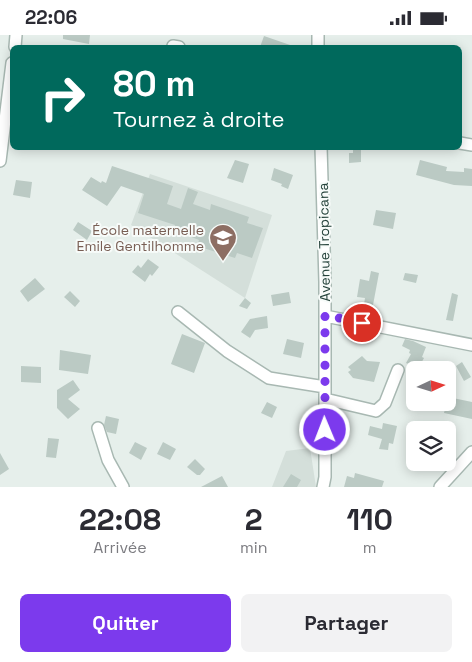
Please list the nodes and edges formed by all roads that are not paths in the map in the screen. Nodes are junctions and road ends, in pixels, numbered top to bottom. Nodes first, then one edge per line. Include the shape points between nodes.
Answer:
1 (10, 79) edge
2 (321, 150) edge
3 (0, 161) edge
4 (178, 312) dead end
5 (325, 315) junction
6 (472, 345) edge
7 (398, 369) dead end
8 (325, 387) junction
9 (325, 399) junction
10 (98, 428) dead end
11 (97, 450) dead end
12 (472, 452) edge
13 (108, 460) junction
14 (123, 487) edge
15 (324, 487) edge
16 (440, 487) edge

1 - 3 street
2 - 5 street, Avenue Tropicana
4 - 8 street via 226,351 269,378
5 - 6 street
5 - 8 street, Avenue Tropicana
7 - 9 street via 385,403 376,411
8 - 9 street, Avenue Tropicana
9 - 15 street, Avenue Tropicana
10 - 13 street
11 - 13 street
12 - 16 street
13 - 14 street

